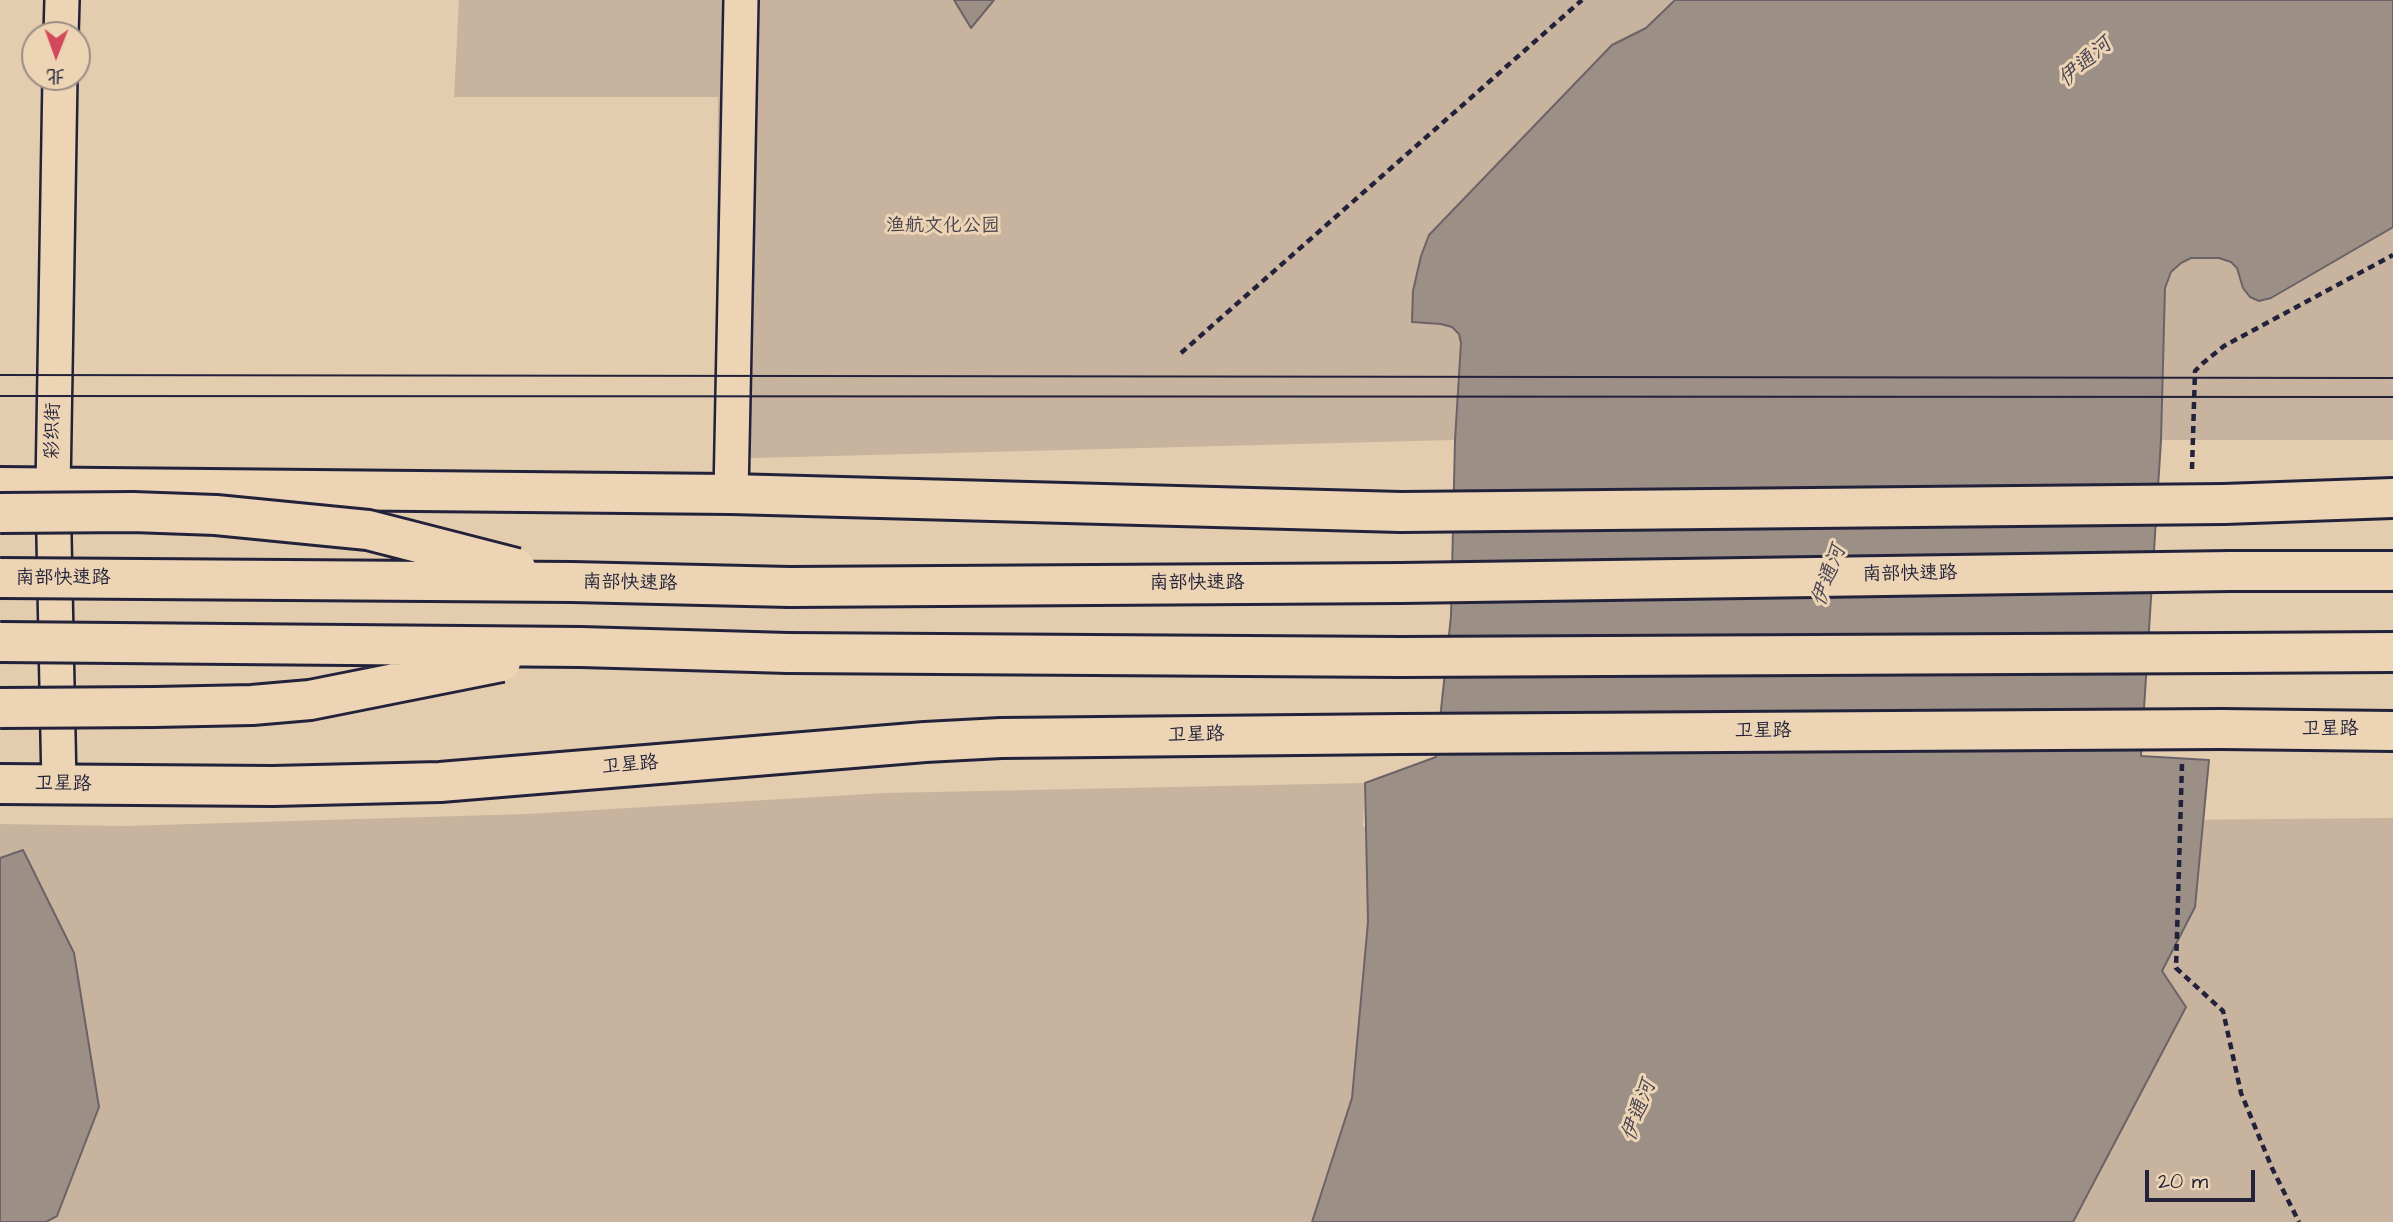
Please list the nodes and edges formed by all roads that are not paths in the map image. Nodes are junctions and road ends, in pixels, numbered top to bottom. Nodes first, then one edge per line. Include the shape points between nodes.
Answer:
1 (62, 0) edge
2 (741, 0) edge
3 (61, 21) edge
4 (60, 91) edge
5 (0, 487) edge
6 (53, 488) junction
7 (731, 494) junction
8 (2393, 498) edge
9 (0, 513) edge
10 (2393, 571) edge
11 (0, 578) edge
12 (572, 582) junction
13 (0, 642) edge
14 (581, 647) junction
15 (2393, 652) edge
16 (0, 708) edge
17 (2393, 730) edge
18 (0, 784) edge
19 (59, 786) junction

1 - 3 street
2 - 7 street
4 - 6 street, 彩织街
5 - 6 main road
6 - 7 main road
6 - 19 street, 彩织街
7 - 8 main road, bridge via 1401,512 2224,504
9 - 12 main road, bridge via 216,515 369,530
10 - 12 main road, 南部快速路, bridge via 790,587
11 - 12 main road, 南部快速路, bridge
13 - 14 main road, bridge
14 - 15 main road, bridge via 1400,657
14 - 16 main road, bridge via 310,700
17 - 19 main road, 卫星路, bridge via 1001,738 440,782
18 - 19 main road, 卫星路

